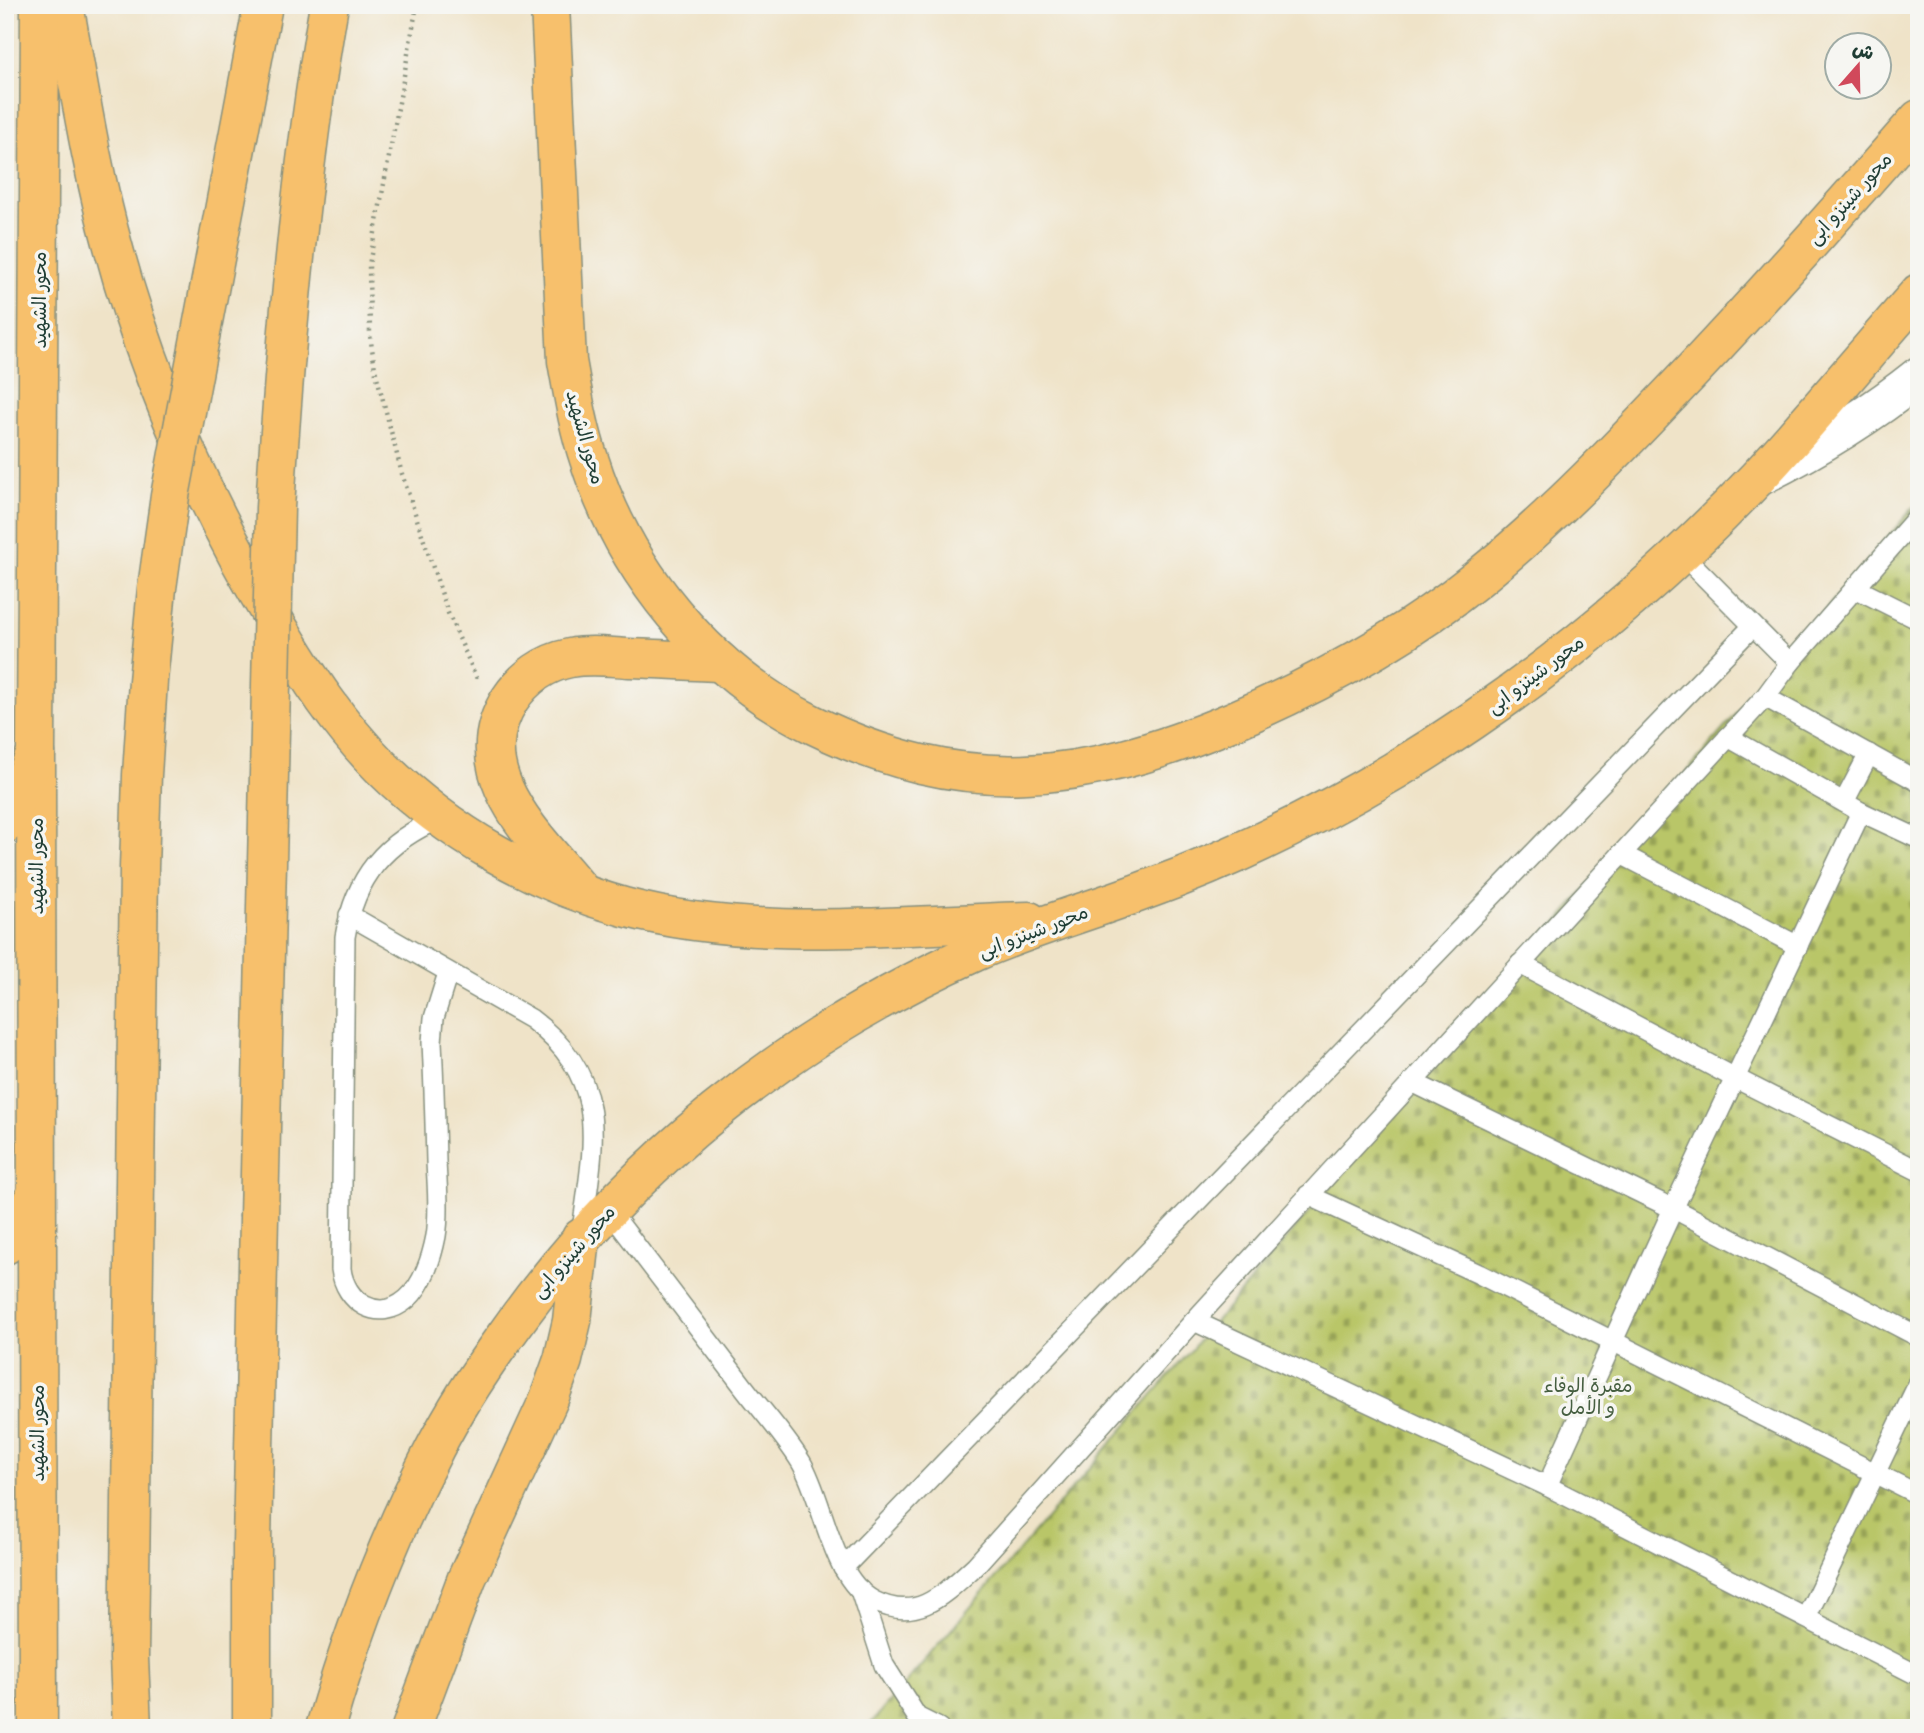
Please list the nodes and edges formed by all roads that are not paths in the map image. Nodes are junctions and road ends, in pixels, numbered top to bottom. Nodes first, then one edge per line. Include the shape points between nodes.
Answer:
1 (40, 5) edge
2 (64, 5) edge
3 (263, 5) edge
4 (329, 5) edge
5 (550, 5) edge
6 (1919, 119) edge
7 (1919, 293) edge
8 (1919, 376) edge
9 (1758, 477) junction
10 (1919, 515) edge
11 (1681, 553) junction
12 (1855, 588) junction
13 (1919, 620) edge
14 (1753, 626) junction
15 (720, 662) junction
16 (1790, 663) junction
17 (1765, 697) junction
18 (1728, 737) junction
19 (36, 754) junction
20 (1869, 754) junction
21 (1919, 782) edge
22 (1843, 802) junction
23 (1861, 812) junction
24 (441, 818) junction
25 (5, 824) edge
26 (1919, 839) edge
27 (1621, 853) junction
28 (581, 892) junction
29 (349, 915) junction
30 (1059, 920) junction
31 (1798, 946) junction
32 (1520, 964) junction
33 (448, 973) junction
34 (1735, 1077) junction
35 (1412, 1082) junction
36 (1919, 1171) edge
37 (36, 1195) junction
38 (1308, 1195) junction
39 (608, 1209) junction
40 (1673, 1209) junction
41 (581, 1238) junction
42 (5, 1245) edge
43 (1194, 1321) junction
44 (1919, 1337) edge
45 (1612, 1341) junction
46 (1919, 1382) edge
47 (1875, 1473) junction
48 (1547, 1486) junction
49 (1919, 1495) edge
50 (843, 1568) junction
51 (860, 1589) junction
52 (1806, 1618) junction
53 (1919, 1676) edge
54 (38, 1728) edge
55 (132, 1728) edge
56 (252, 1728) edge
57 (325, 1728) edge
58 (411, 1728) edge
59 (939, 1728) edge

1 - 19 main road, محور الشهيد
2 - 24 main road via 112,244 134,320 192,468 261,598 329,707 381,767
3 - 55 main road, bridge via 170,496 147,695 139,868 129,1658
4 - 56 main road, bridge via 290,293 275,508
5 - 15 main road, محور الشهيد via 564,323 576,412 589,461 630,551 686,629
6 - 15 main road, محور شينزو ابى via 1612,456 1521,542 1423,619 1359,659 1261,709 1168,745 1075,771 981,774 887,756 842,739 798,718
7 - 9 main road, محور شينزو ابى
8 - 9 street via 1843,432
9 - 11 main road, محور شينزو ابى
10 - 12 lane
11 - 14 lane
11 - 30 main road, محور شينزو ابى via 1542,671 1391,772 1229,856
12 - 13 lane
12 - 16 lane
14 - 16 lane
14 - 50 lane
15 - 28 main road via 571,657 532,675 504,708 494,750 504,793
16 - 17 lane
17 - 18 lane
17 - 20 lane
18 - 22 lane
18 - 27 lane
19 - 25 main road
19 - 37 main road, محور الشهيد
20 - 21 lane
20 - 22 lane
22 - 23 lane
23 - 26 lane
23 - 31 lane
24 - 28 main road via 508,861
24 - 29 lane via 405,835 390,848 364,879
27 - 31 lane
27 - 32 lane
28 - 30 main road via 623,907 731,927
29 - 33 lane
29 - 33 lane via 345,937 341,1269 349,1294 370,1308 397,1306 408,1298 424,1272 435,1240 438,1205 432,1042
30 - 39 main road, محور شينزو ابى via 906,985 833,1026 764,1072 699,1124
31 - 34 lane
32 - 34 lane
32 - 35 lane
33 - 41 lane via 531,1019 556,1040 576,1067 593,1129
34 - 36 lane
34 - 40 lane
35 - 38 lane
35 - 40 lane
37 - 42 main road
37 - 54 main road, محور الشهيد
38 - 43 lane
38 - 45 lane
39 - 41 main road, محور شينزو ابى
39 - 50 lane via 802,1463
40 - 44 lane
40 - 45 lane
41 - 57 main road, محور شينزو ابى via 527,1304 437,1443 369,1595
41 - 58 main road via 572,1321 554,1386 467,1578
43 - 48 lane
43 - 51 lane via 985,1556 939,1598 912,1609 897,1609 870,1599
45 - 47 lane
45 - 48 lane
46 - 47 lane
47 - 49 lane
47 - 52 lane
48 - 52 lane
50 - 51 lane
51 - 59 lane via 884,1665 917,1717
52 - 53 lane

